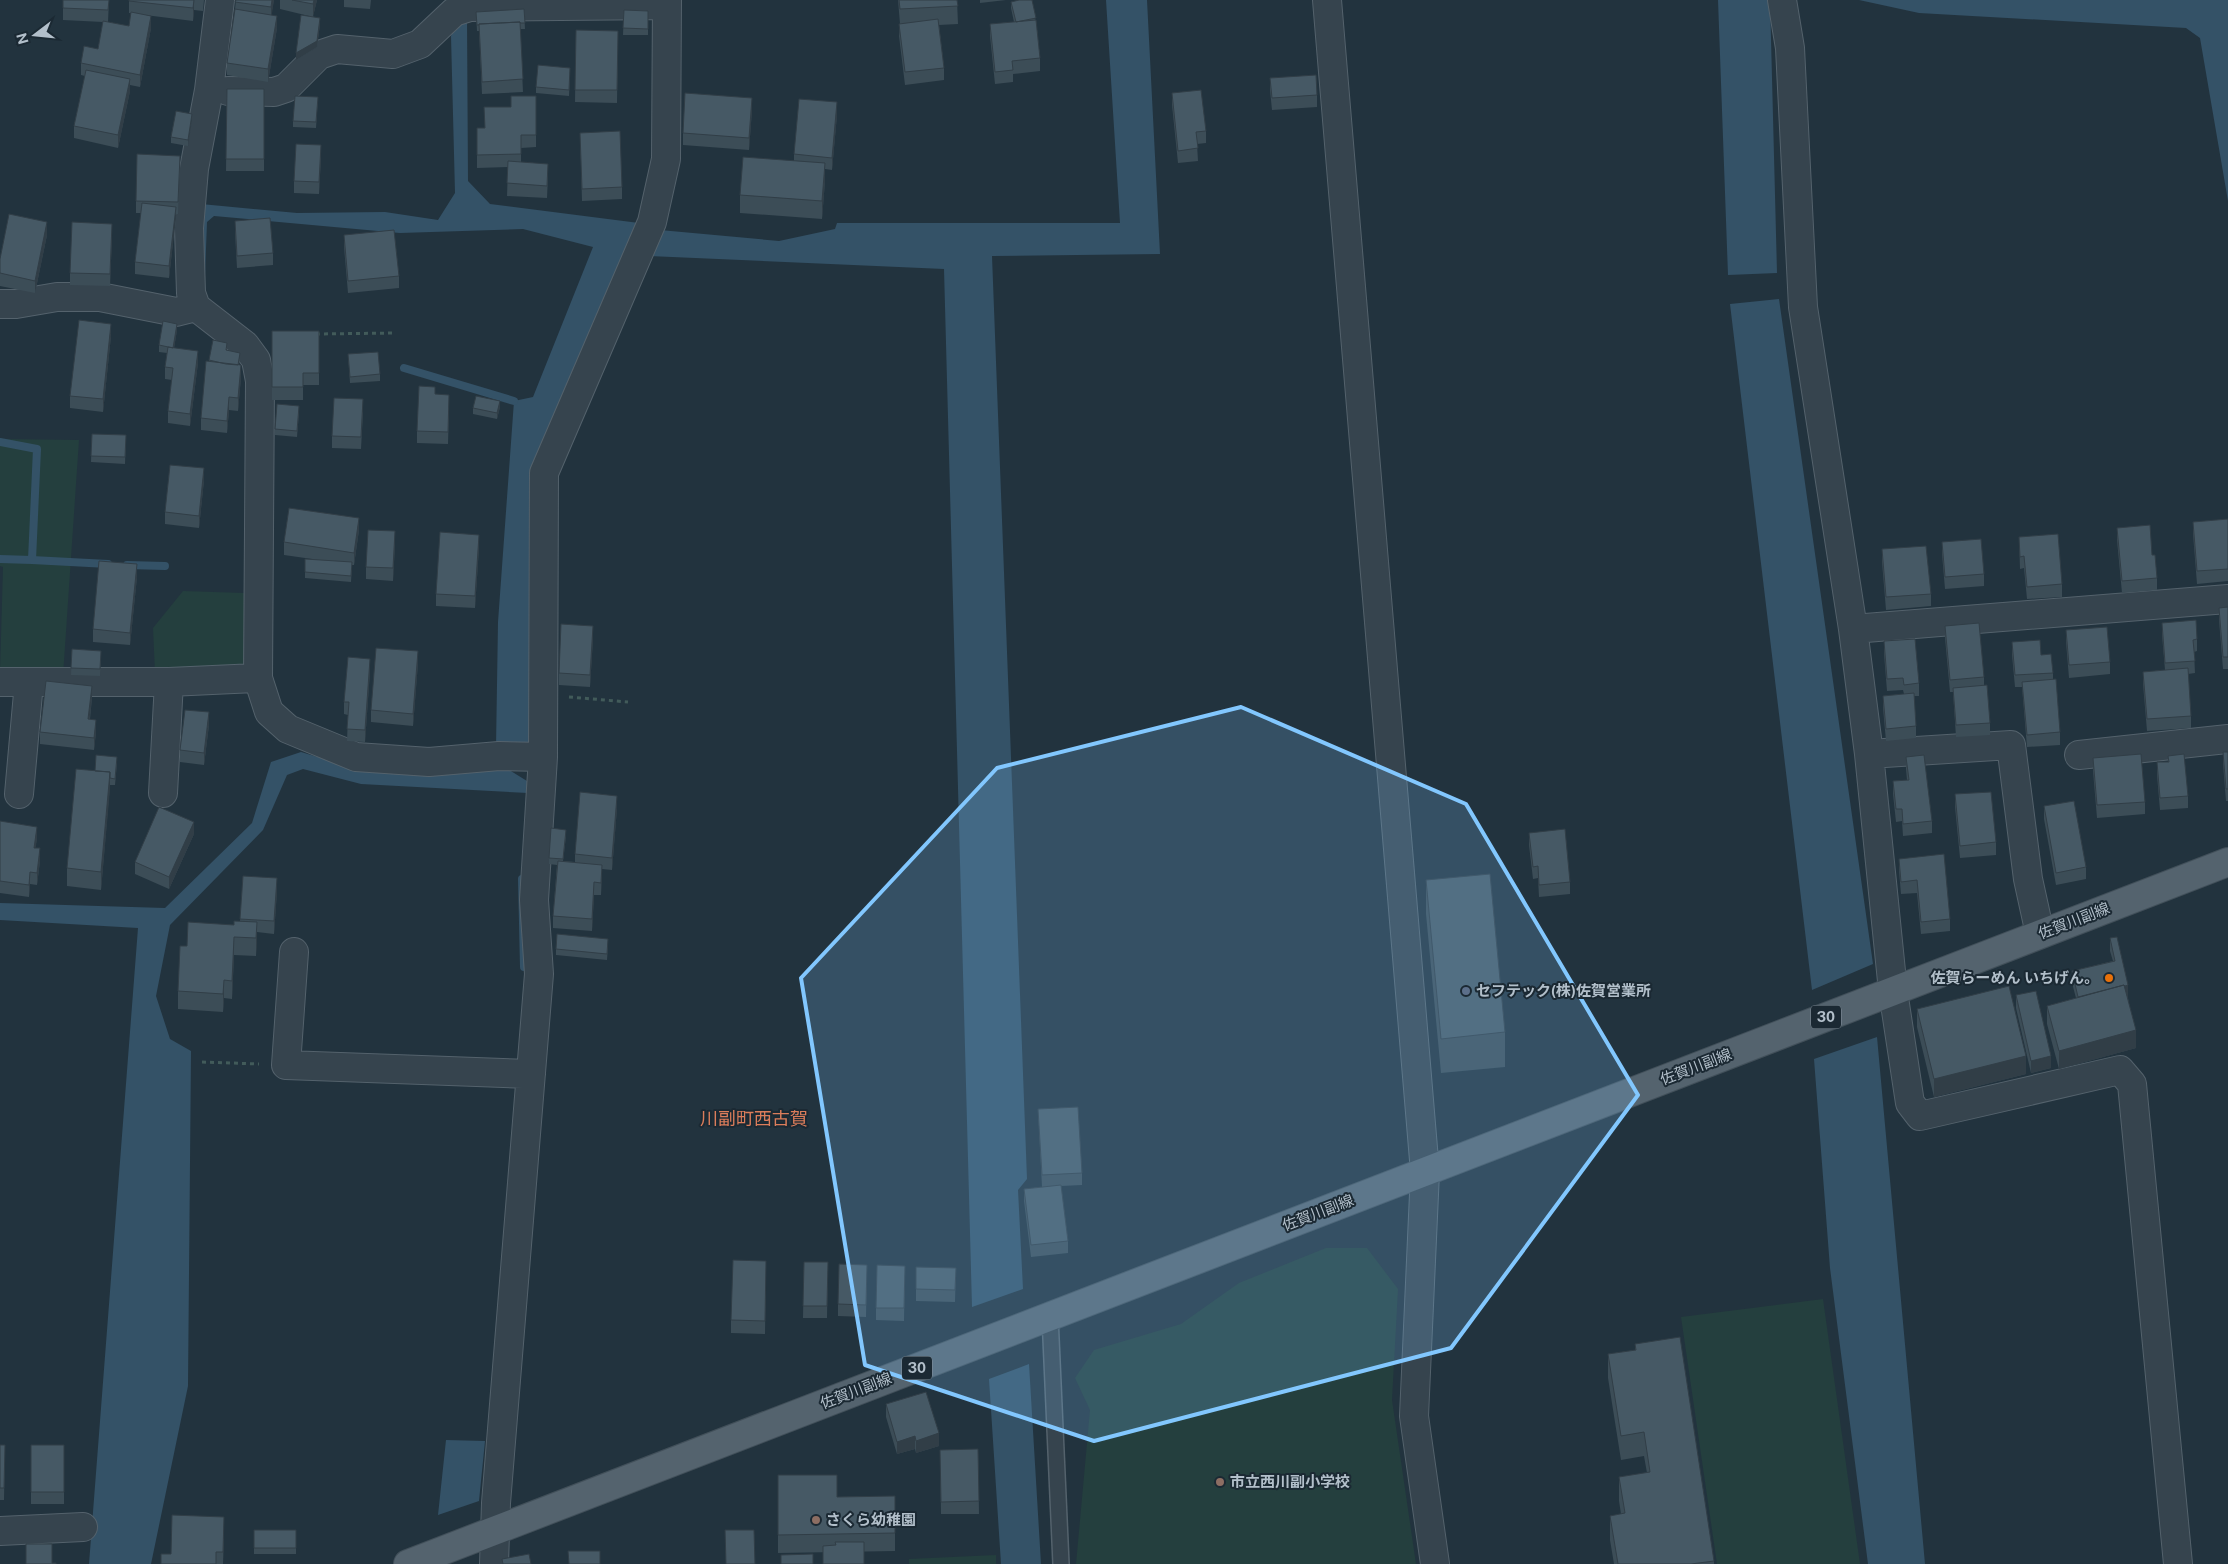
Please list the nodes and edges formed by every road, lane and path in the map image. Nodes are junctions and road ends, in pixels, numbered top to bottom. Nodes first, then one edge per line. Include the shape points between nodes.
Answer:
1 (220, 0) edge
2 (1328, 0) edge
3 (1782, 0) edge
4 (667, 2) edge
5 (209, 90) junction
6 (0, 304) edge
7 (196, 307) junction
8 (394, 333) dead end
9 (308, 334) edge
10 (2228, 599) edge
11 (1853, 629) junction
12 (258, 678) junction
13 (0, 682) edge
14 (30, 682) junction
15 (169, 682) junction
16 (544, 695) junction
17 (628, 702) dead end
18 (2228, 739) edge
19 (1869, 754) junction
20 (2080, 755) dead end
21 (543, 757) junction
22 (163, 793) dead end
23 (19, 794) dead end
24 (2228, 862) edge
25 (2040, 934) junction
26 (294, 952) dead end
27 (1892, 991) junction
28 (202, 1062) dead end
29 (286, 1065) junction
30 (531, 1074) junction
31 (1425, 1172) junction
32 (1050, 1316) junction
33 (83, 1527) dead end
34 (496, 1530) junction
35 (0, 1531) edge
36 (408, 1564) edge
37 (494, 1564) edge
38 (1061, 1564) edge
39 (1435, 1564) edge
40 (2178, 1564) edge

1 - 5 street
2 - 31 street
3 - 11 street via 1790,48 1803,307
4 - 5 street via 462,9 420,44 393,54 337,49 319,55 286,88 274,92
4 - 16 street via 666,159 652,222 544,473
5 - 7 street via 194,168 189,228 191,293
6 - 7 street via 57,296 100,297 176,312
7 - 12 street via 246,345 256,360 260,381
8 - 9 path
10 - 11 street
11 - 19 street
12 - 15 street
12 - 21 street via 269,712 288,730 356,757 429,762 499,756
13 - 14 street
14 - 15 street
14 - 23 street
15 - 22 street
16 - 17 path
16 - 21 street
18 - 20 street
19 - 25 street via 2011,745 2028,879
19 - 27 street
21 - 30 street via 534,900 539,974
24 - 25 main road, 佐賀川副線 / 30
25 - 27 main road, 佐賀川副線 / 30
26 - 29 street
27 - 31 main road, 佐賀川副線 / 30
27 - 40 street via 1910,1103 1920,1116 2120,1070 2132,1084
28 - 29 path
29 - 30 street
30 - 34 street
31 - 32 main road, 佐賀川副線 / 30
31 - 39 street via 1414,1416
32 - 34 main road, 佐賀川副線 / 30
32 - 38 lane
33 - 35 street
34 - 36 main road, 佐賀川副線 / 30
34 - 37 street

